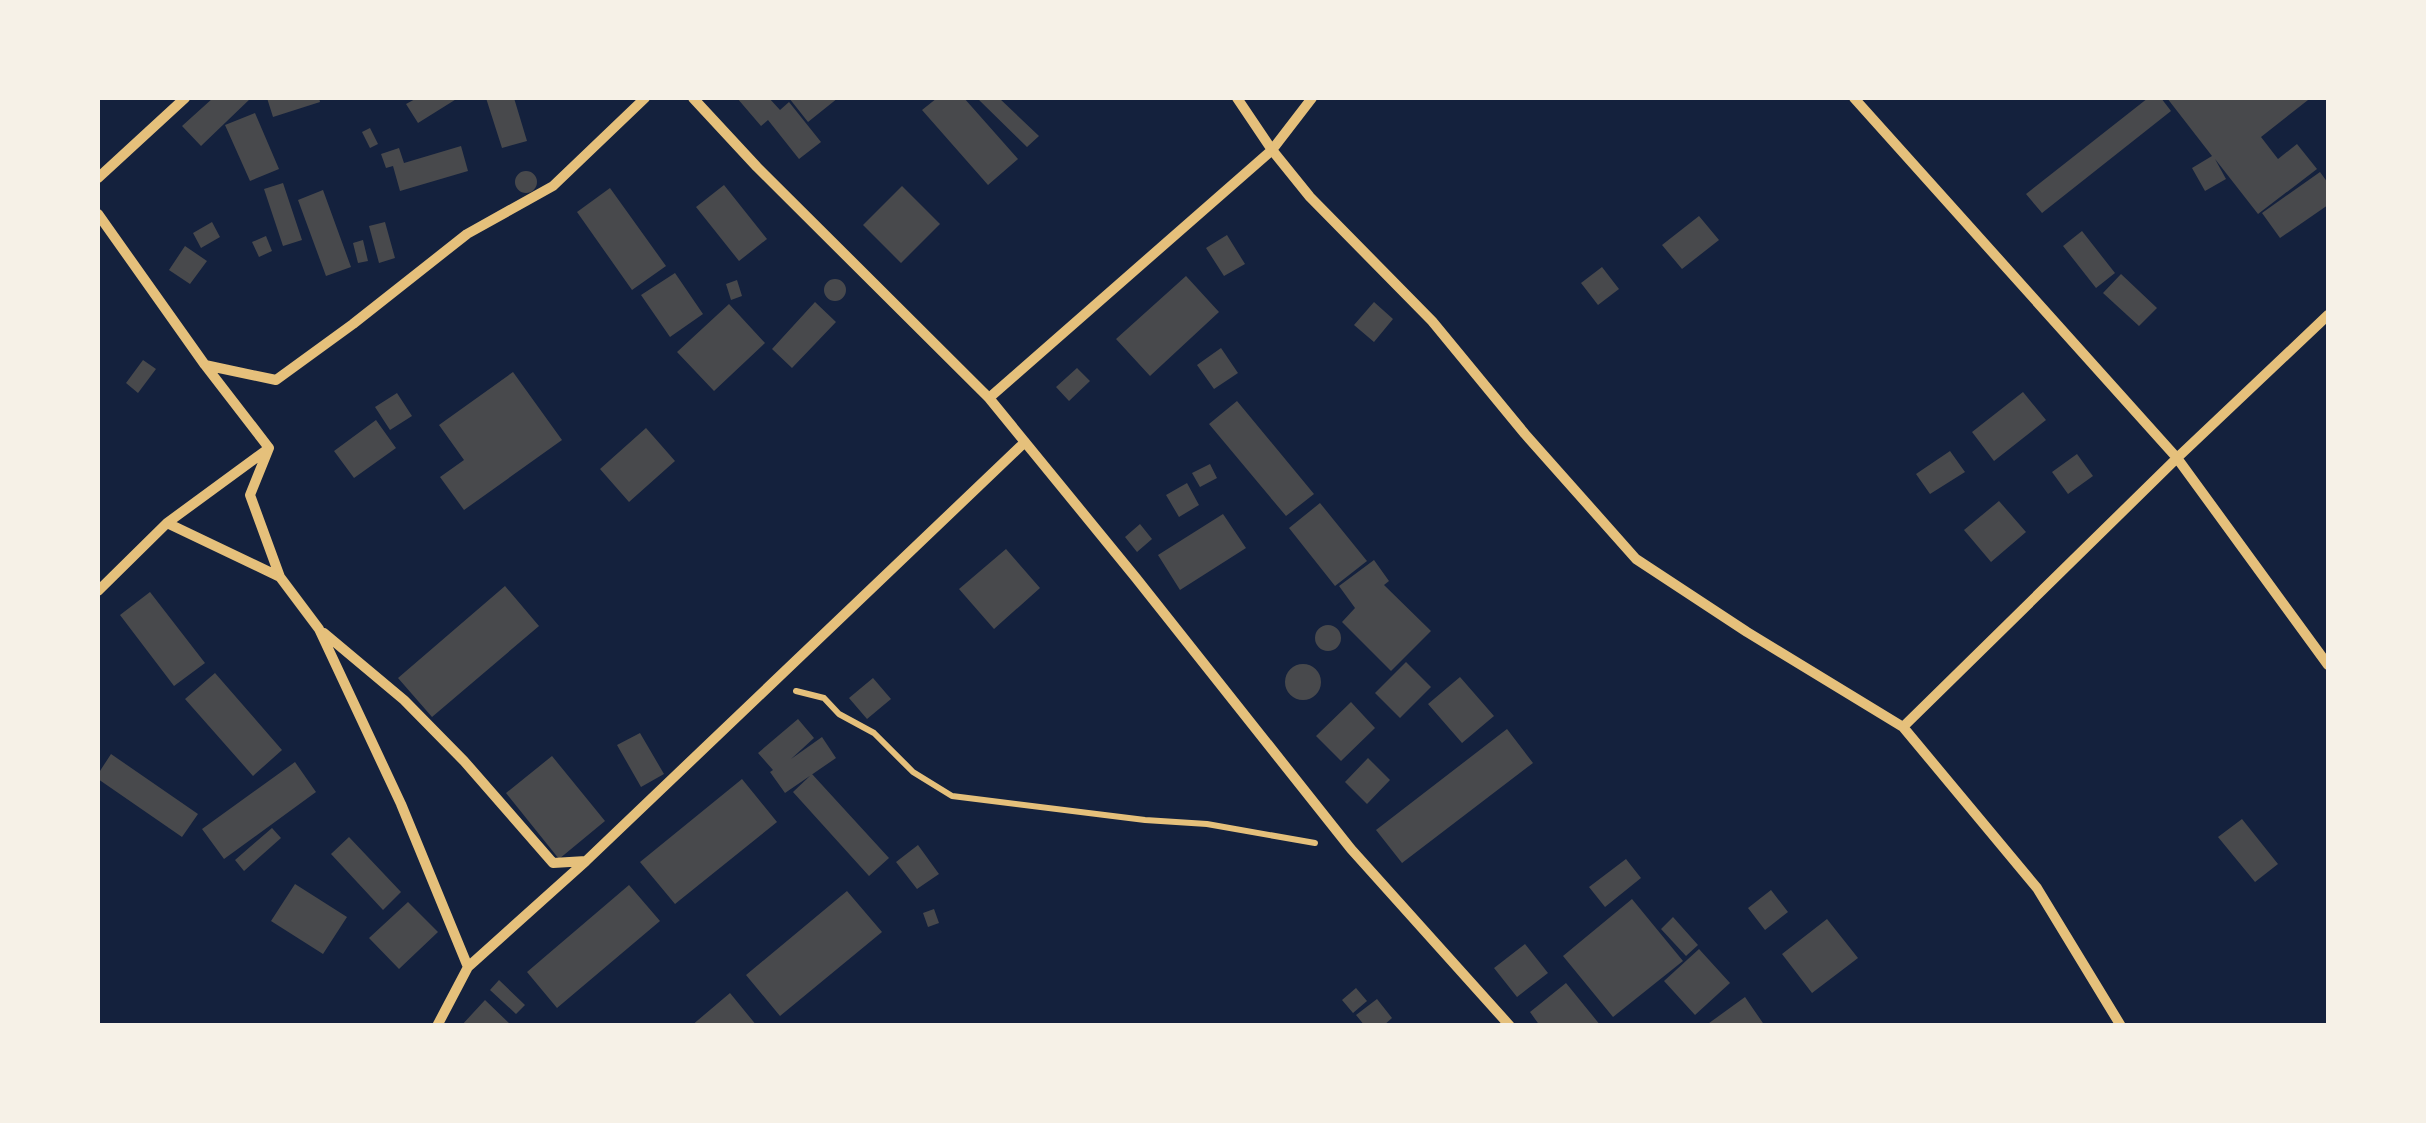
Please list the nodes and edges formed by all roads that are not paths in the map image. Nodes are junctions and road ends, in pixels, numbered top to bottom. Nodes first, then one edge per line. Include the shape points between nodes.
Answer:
1 (185, 98) edge
2 (645, 98) edge
3 (693, 98) edge
4 (1237, 98) edge
5 (1312, 98) edge
6 (1854, 98) edge
7 (1272, 150) junction
8 (98, 178) edge
9 (98, 214) edge
10 (2328, 315) edge
11 (205, 365) junction
12 (988, 398) junction
13 (1026, 442) junction
14 (269, 448) junction
15 (2177, 458) junction
16 (167, 523) junction
17 (280, 577) junction
18 (98, 591) edge
19 (319, 629) junction
20 (2328, 664) edge
21 (1904, 727) junction
22 (586, 861) junction
23 (468, 967) junction
24 (437, 1026) edge
25 (1510, 1026) edge
26 (2121, 1026) edge

1 - 8 street
2 - 11 street via 552,186 468,234 276,380
3 - 12 street
4 - 7 street
5 - 7 street
6 - 15 street
7 - 12 street
7 - 21 street via 1432,321 1636,559
9 - 11 street
10 - 15 street
11 - 14 street
12 - 13 street
13 - 22 street
13 - 25 street via 1351,849
14 - 16 street
14 - 17 street via 250,495
15 - 20 street
15 - 21 street
16 - 17 street
16 - 18 street
17 - 19 street
19 - 22 street via 404,700 553,862
19 - 23 street via 402,804
21 - 26 street via 2037,888
22 - 23 street
23 - 24 street

